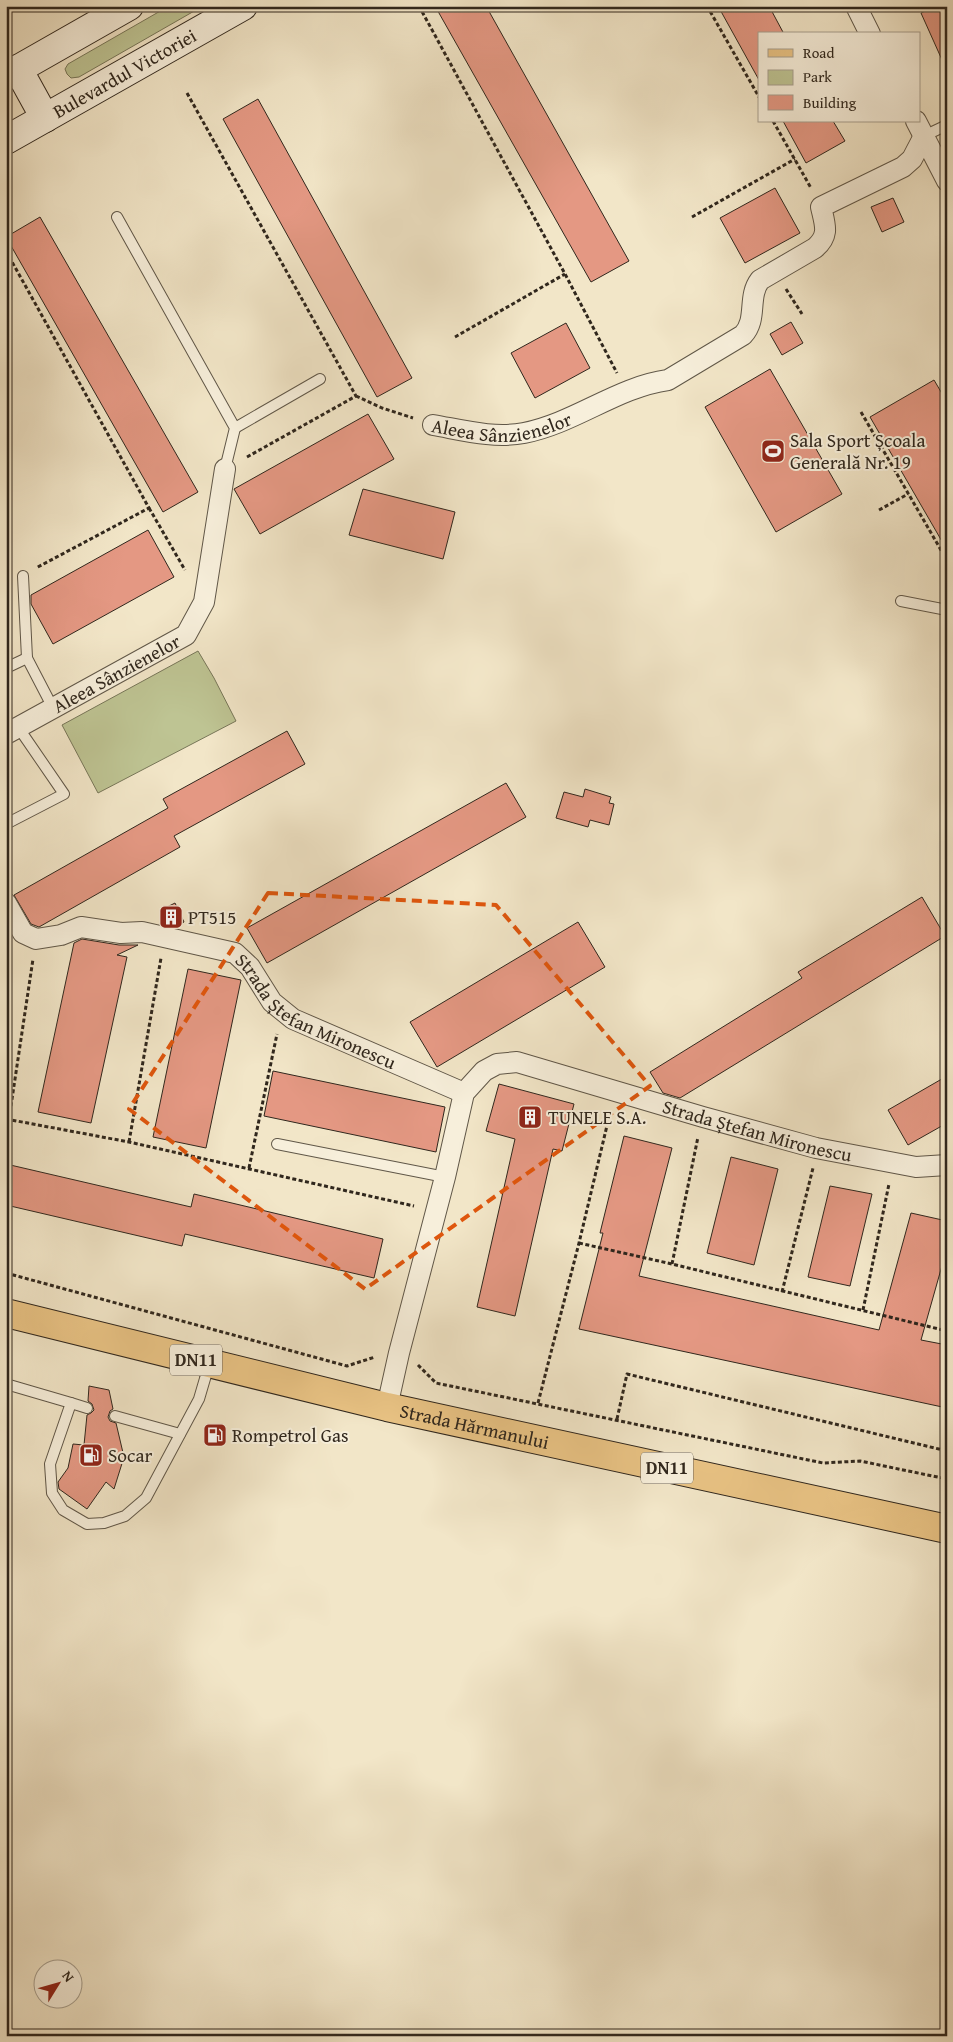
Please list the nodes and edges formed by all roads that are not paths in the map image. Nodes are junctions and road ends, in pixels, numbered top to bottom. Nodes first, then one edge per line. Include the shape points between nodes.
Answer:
1 (129, 6) edge
2 (243, 6) edge
3 (856, 6) edge
4 (869, 32) edge
5 (12, 73) edge
6 (45, 118) junction
7 (947, 125) edge
8 (920, 129) edge
9 (6, 140) edge
10 (947, 181) edge
11 (117, 217) dead end
12 (320, 379) dead end
13 (433, 425) road end
14 (235, 428) junction
15 (225, 469) joint
16 (23, 576) road end
17 (901, 601) dead end
18 (947, 610) edge
19 (27, 658) junction
20 (6, 668) edge
21 (53, 708) junction
22 (12, 730) edge
23 (6, 824) edge
24 (6, 903) edge
25 (464, 1093) junction
26 (277, 1144) dead end
27 (947, 1165) edge
28 (445, 1177) junction
29 (7, 1316) edge
30 (209, 1364) junction
31 (6, 1384) edge
32 (71, 1403) junction
33 (387, 1407) junction
34 (87, 1408) dead end
35 (114, 1416) dead end
36 (180, 1434) junction
37 (947, 1528) edge

1 - 5 main road
2 - 6 main road, Bulevardul Victoriei
3 - 4 street
5 - 6 main road
6 - 9 main road, Bulevardul Victoriei
7 - 8 lane
8 - 10 street
8 - 13 street, Aleea Sânzienelor via 912,159 904,167 821,207 826,229 823,241 760,280 753,294 749,329 743,335 668,380 626,392 570,418 525,433 494,435
11 - 14 lane
12 - 14 lane
14 - 15 lane
15 - 21 street, Aleea Sânzienelor via 204,602 186,635
16 - 19 lane
17 - 18 lane
19 - 20 lane
19 - 21 lane
21 - 22 street, Aleea Sânzienelor
22 - 23 lane via 64,794
24 - 25 street, Strada Ștefan Mironescu via 23,932 36,939 61,935 81,927 142,932 235,953 250,967 282,1012 306,1026
25 - 27 street, Strada Ștefan Mironescu via 484,1071 498,1064 517,1062 816,1148 916,1167
25 - 28 street, Strada Ștefan Mironescu
26 - 28 lane
28 - 33 street, Strada Ștefan Mironescu
29 - 30 main road, Strada Hărmanului / DN11
30 - 33 main road, Strada Hărmanului / DN11
30 - 36 lane via 198,1399
31 - 32 lane
32 - 34 lane
32 - 36 lane via 50,1464 52,1493 63,1510 87,1524 104,1523 125,1516 146,1498
33 - 37 main road, Strada Hărmanului / DN11
35 - 36 lane

